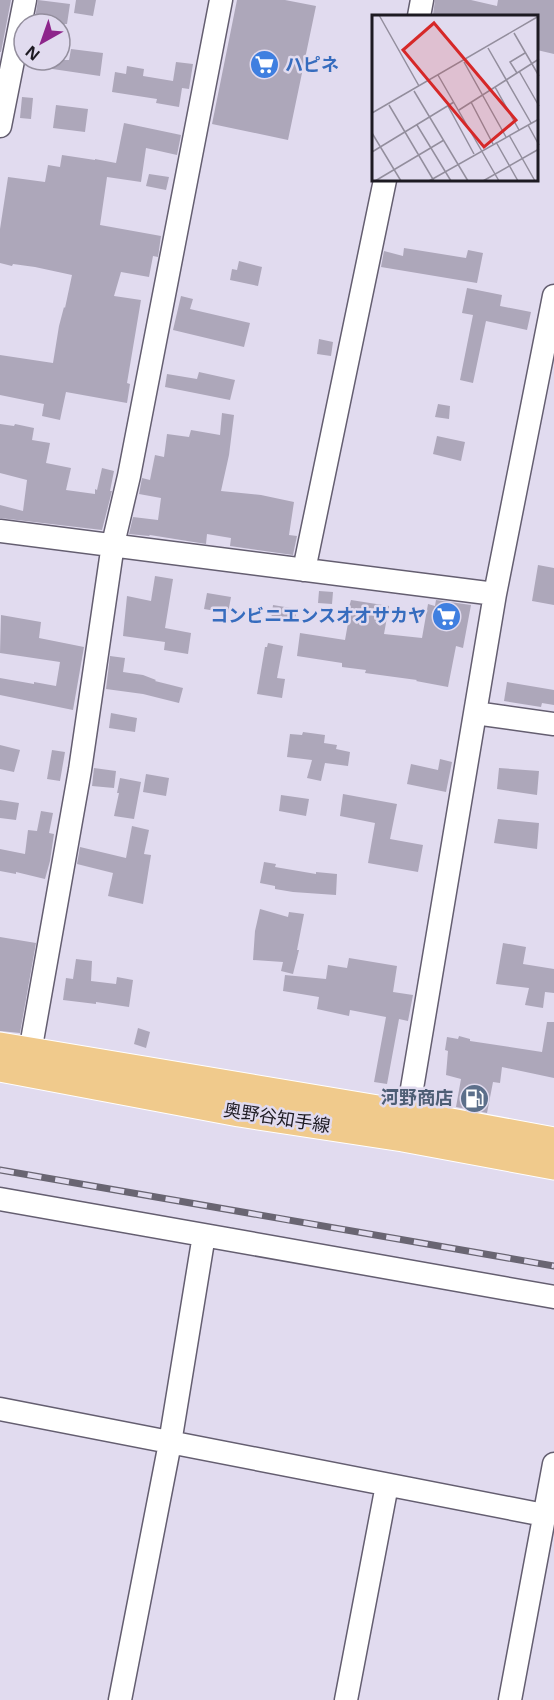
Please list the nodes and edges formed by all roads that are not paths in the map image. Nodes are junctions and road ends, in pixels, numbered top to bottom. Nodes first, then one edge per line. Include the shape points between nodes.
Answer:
1 (25, 0) edge
2 (221, 0) edge
3 (422, 0) edge
4 (419, 15) edge
5 (0, 126) edge
6 (385, 182) edge
7 (554, 296) edge
8 (0, 531) edge
9 (113, 544) junction
10 (304, 570) junction
11 (495, 594) junction
12 (476, 712) junction
13 (554, 724) edge
14 (0, 1046) edge
15 (30, 1052) junction
16 (0, 1068) edge
17 (406, 1126) junction
18 (554, 1141) edge
19 (554, 1166) edge
20 (0, 1199) edge
21 (204, 1235) junction
22 (554, 1297) edge
23 (0, 1409) edge
24 (170, 1443) junction
25 (554, 1464) edge
26 (387, 1485) junction
27 (544, 1515) junction
28 (120, 1700) edge
29 (346, 1700) edge
30 (510, 1700) edge

1 - 5 street
2 - 9 street
3 - 4 street
6 - 10 street
7 - 11 street
8 - 9 street
9 - 10 street
9 - 15 street via 80,770
10 - 11 street
11 - 12 street
12 - 13 street
12 - 17 street
14 - 15 main road, 奥野谷知手線
15 - 17 main road, 奥野谷知手線
16 - 17 main road, 奥野谷知手線 via 239,1113
17 - 18 main road, 奥野谷知手線
17 - 19 main road, 奥野谷知手線
20 - 21 street
21 - 22 street
21 - 24 street
23 - 24 street
24 - 26 street
24 - 28 street
25 - 27 street
26 - 27 street
26 - 29 street
27 - 30 street

